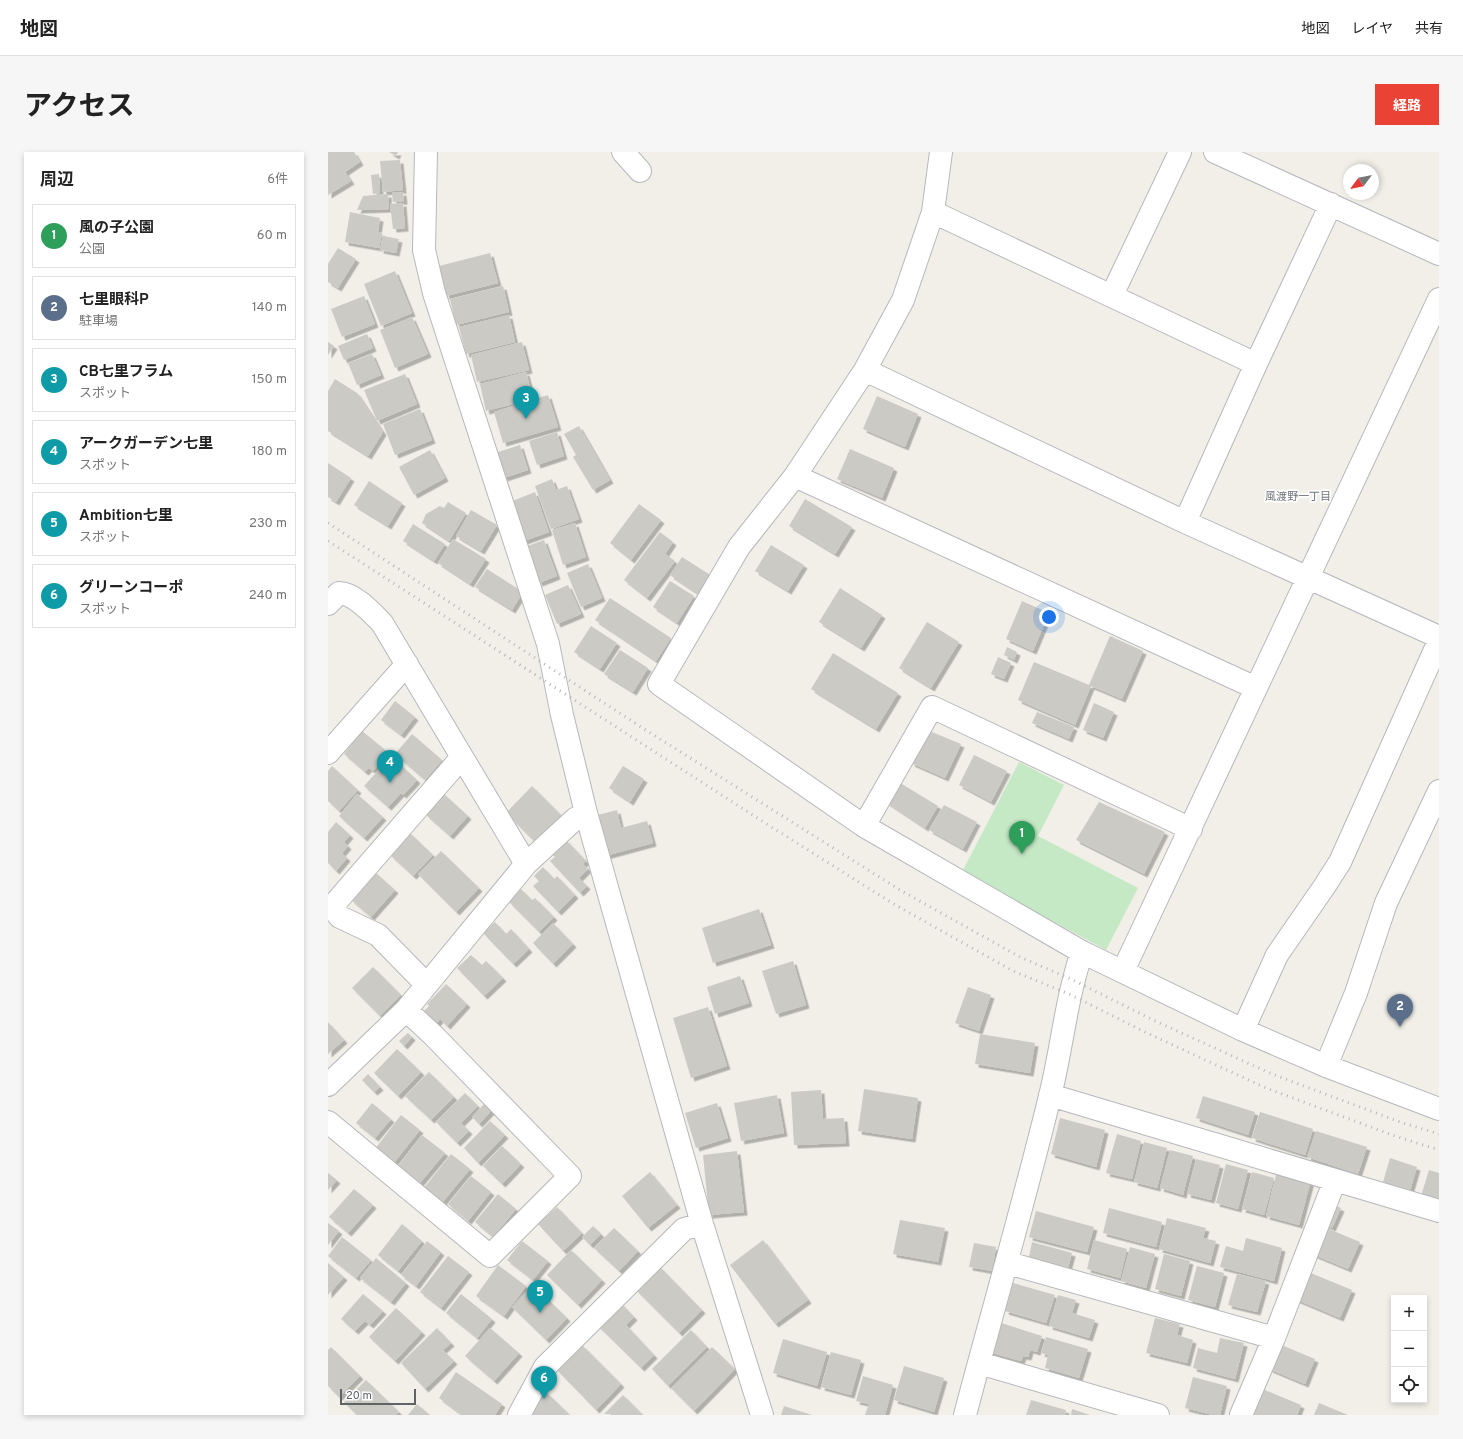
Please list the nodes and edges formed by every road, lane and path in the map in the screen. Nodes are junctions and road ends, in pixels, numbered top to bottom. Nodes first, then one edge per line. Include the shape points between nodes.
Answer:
1 (426, 152) edge
2 (623, 152) edge
3 (941, 152) edge
4 (1180, 152) edge
5 (1215, 152) edge
6 (640, 171) dead end
7 (1331, 204) junction
8 (933, 212) junction
9 (1439, 254) edge
10 (1112, 295) junction
11 (1439, 299) edge
12 (1256, 364) junction
13 (865, 370) junction
14 (795, 476) junction
15 (1185, 522) junction
16 (1307, 577) junction
17 (328, 604) edge
18 (1439, 637) edge
19 (1439, 641) edge
20 (407, 664) junction
21 (1256, 688) junction
22 (328, 753) edge
23 (462, 757) junction
24 (1436, 805) edge
25 (586, 813) junction
26 (864, 826) junction
27 (1191, 829) junction
28 (526, 864) junction
29 (331, 910) edge
30 (1082, 952) junction
31 (1123, 971) junction
32 (426, 984) junction
33 (406, 1010) junction
34 (1243, 1030) junction
35 (1326, 1066) junction
36 (328, 1085) edge
37 (1050, 1095) junction
38 (1439, 1109) edge
39 (328, 1122) edge
40 (1335, 1180) junction
41 (1439, 1211) edge
42 (702, 1224) junction
43 (1008, 1263) junction
44 (1274, 1338) junction
45 (979, 1363) junction
46 (519, 1415) edge
47 (762, 1415) edge
48 (965, 1415) edge
49 (1158, 1415) edge
50 (1241, 1415) edge

1 - 25 street via 424,250 434,293 548,644
2 - 6 street
3 - 8 street
4 - 10 street
5 - 7 street
7 - 9 street
7 - 12 street
8 - 10 street
8 - 13 street via 903,300
10 - 12 street
11 - 16 street
12 - 15 street
13 - 14 street
13 - 15 street
14 - 21 street
14 - 26 street via 739,547 659,684
15 - 16 street
16 - 18 street
16 - 21 street
17 - 20 street via 339,594 346,594 370,611 382,622
19 - 34 street via 1340,862 1277,955
20 - 22 street
20 - 23 street
21 - 27 street
23 - 28 street
23 - 29 street
24 - 35 street via 1386,903 1356,993
25 - 28 street via 574,820
25 - 42 street
26 - 27 street via 932,707
26 - 30 street
27 - 31 street
28 - 32 street
29 - 32 street via 378,935
30 - 31 street
30 - 37 street via 1069,994
31 - 34 street
32 - 33 street
33 - 36 street
33 - 39 street via 570,1176 490,1256
34 - 35 street
35 - 38 street
37 - 40 street
37 - 43 street
40 - 41 street
40 - 44 street
42 - 46 street via 684,1229 545,1367
42 - 47 street
43 - 44 street
43 - 45 street
44 - 50 street
45 - 48 street
45 - 49 street

